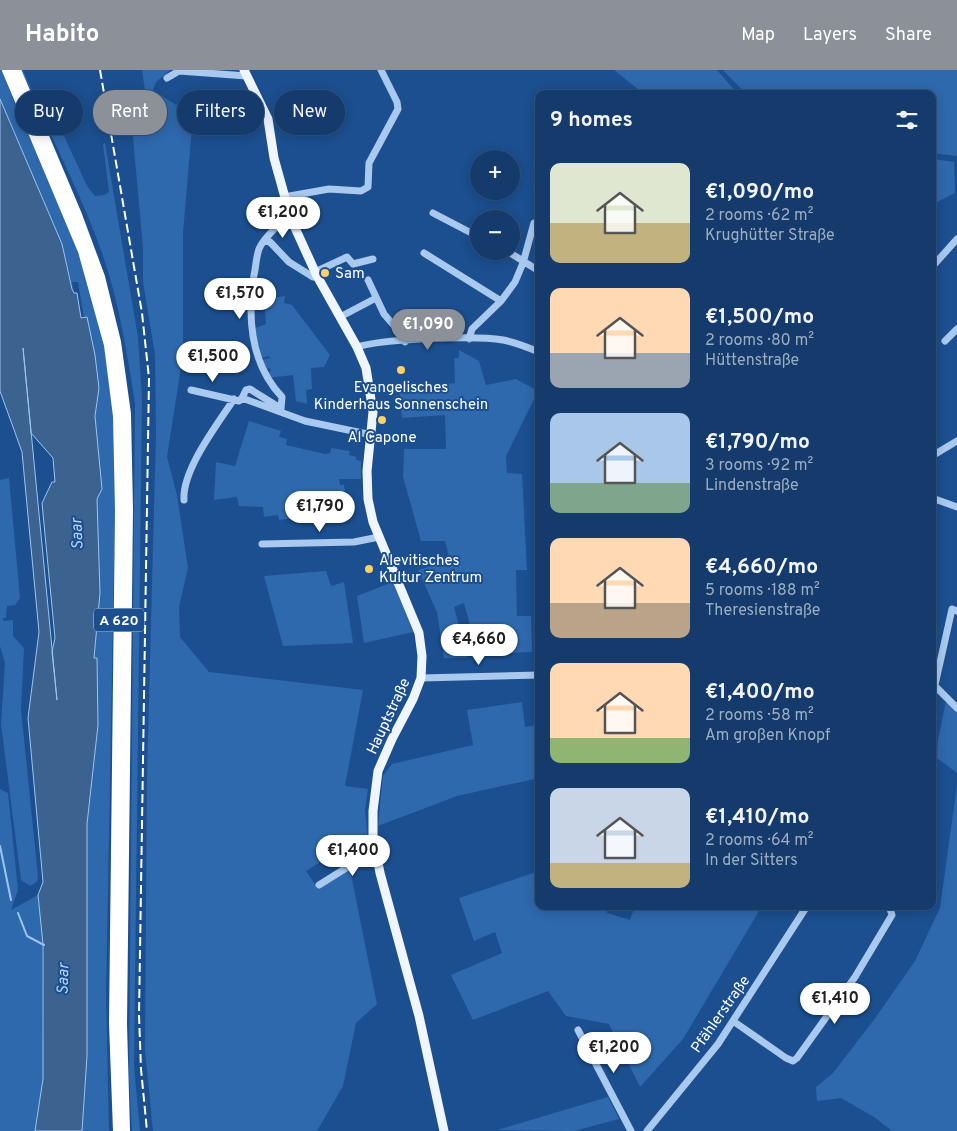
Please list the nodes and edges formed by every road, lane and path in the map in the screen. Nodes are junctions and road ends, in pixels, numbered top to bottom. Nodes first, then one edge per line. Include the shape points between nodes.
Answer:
1 (7, 70) edge
2 (16, 70) edge
3 (381, 70) edge
4 (245, 73) edge
5 (167, 78) dead end
6 (284, 197) junction
7 (433, 213) dead end
8 (534, 223) dead end
9 (275, 228) dead end
10 (470, 232) edge
11 (957, 239) edge
12 (264, 242) junction
13 (424, 253) dead end
14 (373, 259) dead end
15 (519, 260) edge
16 (936, 262) edge
17 (523, 263) junction
18 (535, 269) edge
19 (316, 274) junction
20 (368, 280) dead end
21 (376, 298) junction
22 (501, 301) junction
23 (340, 317) junction
24 (957, 329) edge
25 (469, 338) junction
26 (945, 341) dead end
27 (405, 342) junction
28 (357, 347) junction
29 (535, 351) edge
30 (192, 390) dead end
31 (234, 400) junction
32 (281, 410) junction
33 (372, 435) junction
34 (957, 441) edge
35 (936, 454) edge
36 (936, 499) edge
37 (184, 500) dead end
38 (957, 507) edge
39 (379, 537) junction
40 (262, 544) dead end
41 (957, 611) edge
42 (535, 675) edge
43 (936, 676) edge
44 (421, 678) junction
45 (936, 686) edge
46 (957, 708) edge
47 (375, 850) junction
48 (319, 885) dead end
49 (804, 910) edge
50 (890, 910) edge
51 (733, 1021) junction
52 (578, 1030) dead end
53 (118, 1131) edge
54 (125, 1131) edge
55 (444, 1131) edge
56 (631, 1131) edge
57 (647, 1131) edge

1 - 53 highway, A 620 via 84,251 109,345 118,416 120,510 114,1023
2 - 54 highway, A 620 via 100,277 116,342 126,414 128,510 122,1024
3 - 6 street via 398,109 369,163 368,187 361,191 329,190
4 - 5 street via 179,71
4 - 6 main road, Hauptstraße via 268,118
6 - 19 main road, Hauptstraße
7 - 10 street
8 - 17 street
9 - 12 street
11 - 16 street
12 - 19 street via 270,242 292,265 313,277
12 - 32 street via 259,250 250,304 251,332 267,380 282,397
13 - 22 street
14 - 19 street via 353,264 348,256
15 - 17 street
17 - 18 street
17 - 22 street via 515,282
19 - 23 main road, Hauptstraße
20 - 21 street
21 - 23 street
21 - 27 street
22 - 25 street via 472,329
23 - 28 main road, Hauptstraße
24 - 26 street
25 - 27 street
25 - 29 street via 502,340
27 - 28 street
28 - 33 main road, Hauptstraße via 370,387
30 - 31 street
31 - 32 street via 242,398
31 - 37 street via 185,482
32 - 33 street via 305,421
33 - 39 main road, Hauptstraße via 367,471 368,499
34 - 35 street
36 - 38 street
39 - 40 street via 354,542
39 - 44 main road, Hauptstraße via 417,628 422,656
41 - 43 street via 952,609 951,612
42 - 44 street
44 - 47 main road, Hauptstraße via 378,771 372,823
45 - 46 street
47 - 48 street
47 - 55 main road, Hauptstraße via 420,1016
49 - 51 street, Pfählerstraße
50 - 51 street via 892,915 855,977 793,1061
51 - 57 street, Pfählerstraße
52 - 56 street

